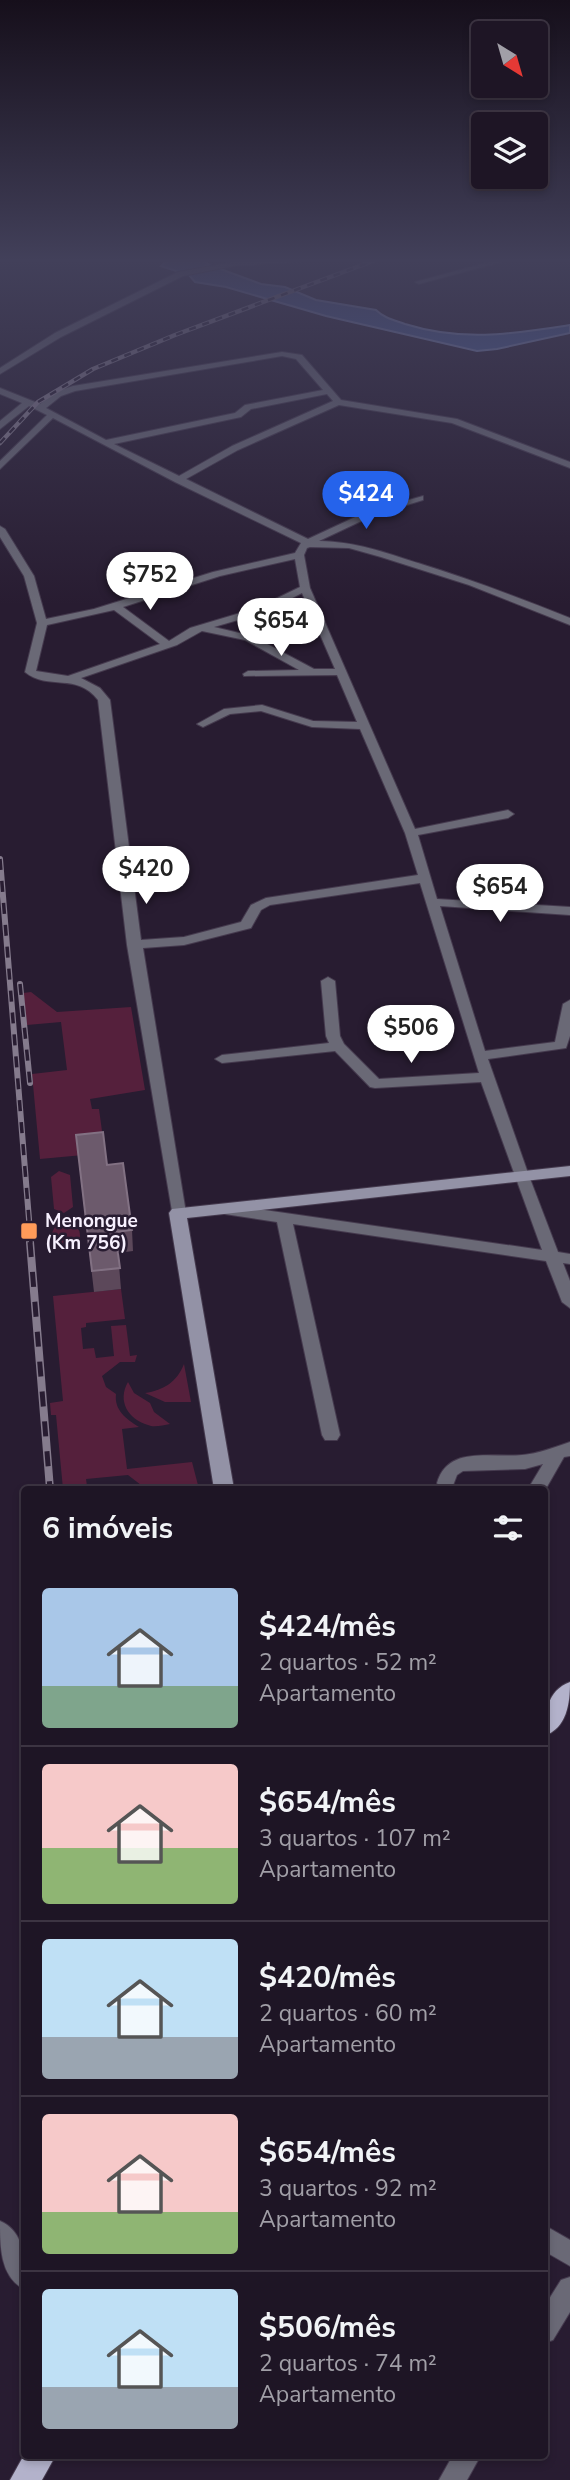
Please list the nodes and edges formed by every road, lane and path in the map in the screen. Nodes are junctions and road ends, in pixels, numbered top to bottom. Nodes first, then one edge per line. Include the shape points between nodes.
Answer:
1 (165, 374) edge
2 (314, 374) edge
3 (0, 391) edge
4 (330, 391) junction
5 (29, 402) junction
6 (338, 402) junction
7 (41, 408) junction
8 (52, 415) junction
9 (3, 419) edge
10 (0, 426) edge
11 (105, 443) junction
12 (570, 465) edge
13 (0, 466) edge
14 (178, 480) junction
15 (420, 498) dead end
16 (0, 529) edge
17 (309, 543) junction
18 (299, 555) junction
19 (305, 587) junction
20 (114, 605) junction
21 (41, 622) junction
22 (570, 622) edge
23 (201, 628) junction
24 (167, 644) junction
25 (342, 672) junction
26 (248, 674) dead end
27 (315, 674) junction
28 (73, 677) junction
29 (203, 724) dead end
30 (364, 726) junction
31 (508, 814) dead end
32 (411, 833) junction
33 (425, 878) junction
34 (432, 902) junction
35 (570, 911) edge
36 (134, 945) junction
37 (328, 981) dead end
38 (570, 1004) edge
39 (338, 1046) junction
40 (481, 1056) junction
41 (222, 1059) dead end
42 (487, 1077) junction
43 (570, 1171) edge
44 (521, 1176) junction
45 (219, 1209) junction
46 (178, 1213) junction
47 (284, 1219) junction
48 (562, 1258) edge
49 (570, 1302) edge
50 (331, 1435) dead end
51 (564, 1452) edge
52 (446, 1483) dead end
53 (224, 1486) edge
54 (539, 1486) edge
55 (570, 1691) edge
56 (548, 1721) edge
57 (0, 2235) edge
58 (548, 2240) edge
59 (570, 2254) edge
60 (21, 2270) edge
61 (570, 2289) edge
62 (548, 2325) edge
63 (465, 2459) edge
64 (452, 2480) edge

1 - 7 street via 74,389 58,394
2 - 4 street
3 - 5 street
4 - 6 street
4 - 11 street
5 - 7 street
5 - 9 street
6 - 12 street via 454,421
6 - 14 street
7 - 8 street
8 - 11 street
8 - 13 street
9 - 10 street
11 - 14 street
14 - 17 street
15 - 17 street via 361,517
16 - 21 street via 29,576
17 - 18 street
17 - 22 street via 350,545 384,555 473,583
18 - 19 street
18 - 20 street
19 - 23 street via 261,610
19 - 25 street
20 - 21 street
20 - 24 street
21 - 28 street via 30,672
23 - 24 street
23 - 27 street via 248,638
24 - 28 street
25 - 27 street
25 - 30 street
26 - 27 street
28 - 36 street via 104,699
29 - 30 street via 228,711 262,708 312,724
30 - 32 street
31 - 32 street
32 - 33 street
33 - 34 street
33 - 36 street via 266,902 256,908 246,925 184,941
34 - 35 street
34 - 40 street
36 - 46 street
37 - 39 street
38 - 40 street via 561,1045
39 - 41 street
39 - 42 street via 375,1084
40 - 42 street
42 - 44 street
43 - 44 main road
44 - 45 main road
44 - 48 street
45 - 46 main road
45 - 47 street
46 - 53 main road
47 - 48 street
47 - 50 street
48 - 49 street
51 - 52 street via 525,1462 459,1465 449,1472
51 - 54 street
55 - 56 main road
57 - 60 street
58 - 59 street
61 - 62 street
63 - 64 street

